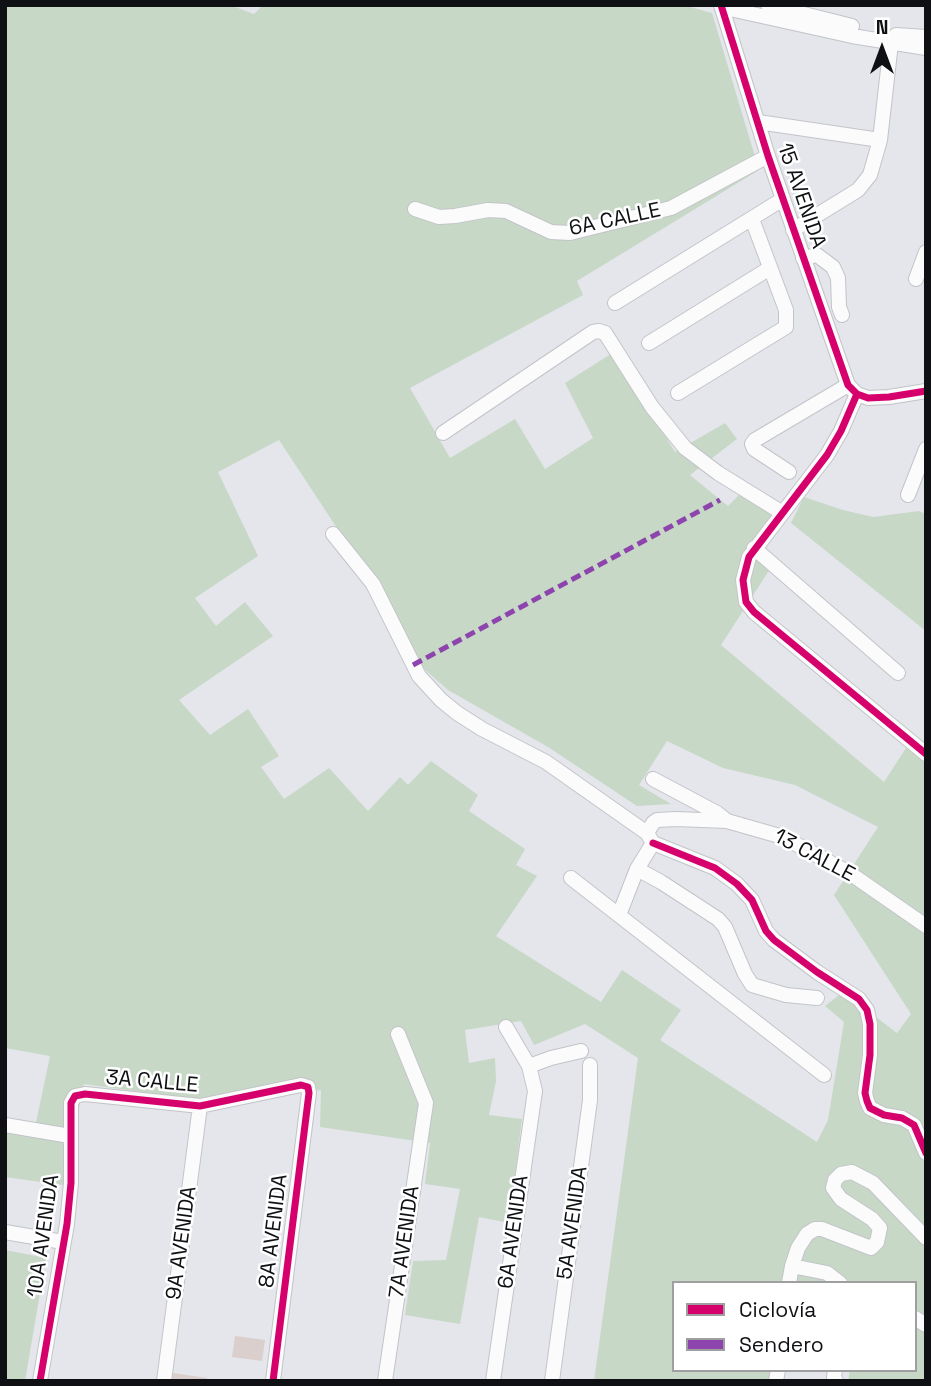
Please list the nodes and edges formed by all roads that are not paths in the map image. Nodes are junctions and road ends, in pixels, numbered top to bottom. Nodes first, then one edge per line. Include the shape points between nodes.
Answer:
1 (723, 5) edge
2 (768, 5) edge
3 (926, 37) edge
4 (891, 43) junction
5 (926, 48) edge
6 (758, 122) junction
7 (880, 141) junction
8 (768, 156) junction
9 (783, 199) junction
10 (415, 209) dead end
11 (752, 219) junction
12 (793, 230) junction
13 (926, 252) edge
14 (803, 258) junction
15 (770, 268) junction
16 (916, 279) dead end
17 (615, 303) dead end
18 (842, 315) dead end
19 (649, 343) dead end
20 (852, 389) junction
21 (926, 391) edge
22 (678, 393) dead end
23 (443, 433) dead end
24 (926, 449) edge
25 (789, 472) dead end
26 (908, 495) dead end
27 (782, 512) junction
28 (333, 534) dead end
29 (754, 548) junction
30 (898, 673) dead end
31 (926, 754) edge
32 (653, 779) dead end
33 (727, 821) junction
34 (650, 835) junction
35 (637, 869) junction
36 (571, 878) dead end
37 (619, 915) junction
38 (926, 926) edge
39 (817, 998) dead end
40 (506, 1027) dead end
41 (398, 1034) dead end
42 (581, 1051) dead end
43 (526, 1061) junction
44 (590, 1065) dead end
45 (824, 1075) dead end
46 (308, 1087) joint
47 (75, 1096) joint
48 (200, 1106) junction
49 (5, 1125) edge
50 (70, 1136) junction
51 (926, 1153) edge
52 (5, 1232) edge
53 (926, 1238) edge
54 (63, 1242) junction
55 (792, 1266) junction
56 (789, 1281) edge
57 (837, 1281) edge
58 (40, 1381) edge
59 (164, 1381) edge
60 (273, 1381) edge
61 (385, 1381) edge
62 (493, 1381) edge
63 (552, 1381) edge

1 - 4 street
1 - 6 street, 15 AVENIDA
2 - 3 street via 870,31
4 - 5 street
4 - 7 street
6 - 7 street
6 - 8 street, 15 AVENIDA
7 - 12 street via 870,175 859,190
8 - 9 street, 15 AVENIDA
8 - 10 street, 6A CALLE via 671,208 570,233 551,232 506,211 439,217
9 - 11 street
9 - 12 street, 15 AVENIDA
11 - 15 street
11 - 17 street
12 - 14 street, 15 AVENIDA
13 - 16 street
14 - 18 street via 817,256 833,267
14 - 20 street, 15 AVENIDA
15 - 19 street
15 - 22 street via 786,310 786,327
20 - 21 street via 868,398
20 - 25 street via 755,440 754,449
20 - 27 street via 842,431
23 - 27 street via 599,331 605,333 652,407 685,448
24 - 26 street
27 - 29 street
28 - 34 street via 373,584 419,676 441,700 482,729 546,762
29 - 30 street
29 - 31 street via 743,580 746,601 754,612
32 - 33 street
33 - 34 street, 13 CALLE via 657,820
33 - 38 street, 13 CALLE via 783,837 851,874
34 - 35 street
34 - 51 street via 737,884 752,900 774,940 859,999 870,1024 865,1093 870,1108 914,1125
35 - 37 street
35 - 39 street via 718,919 752,985
36 - 37 street
37 - 45 street
40 - 43 street
41 - 61 street, 7A AVENIDA via 426,1103
42 - 43 street
43 - 62 street, 6A AVENIDA via 534,1083
44 - 63 street, 5A AVENIDA via 590,1100
46 - 48 street, 3A CALLE via 301,1084
46 - 60 street, 8A AVENIDA
47 - 48 street, 3A CALLE
47 - 50 street, 10A AVENIDA
48 - 59 street, 9A AVENIDA
49 - 50 street
50 - 54 street, 10A AVENIDA via 71,1183
52 - 54 street
53 - 55 street via 873,1183 852,1172 841,1174 833,1188 880,1228 877,1242 871,1248 815,1229 807,1234
54 - 58 street, 10A AVENIDA
55 - 56 street
55 - 57 street via 827,1273

